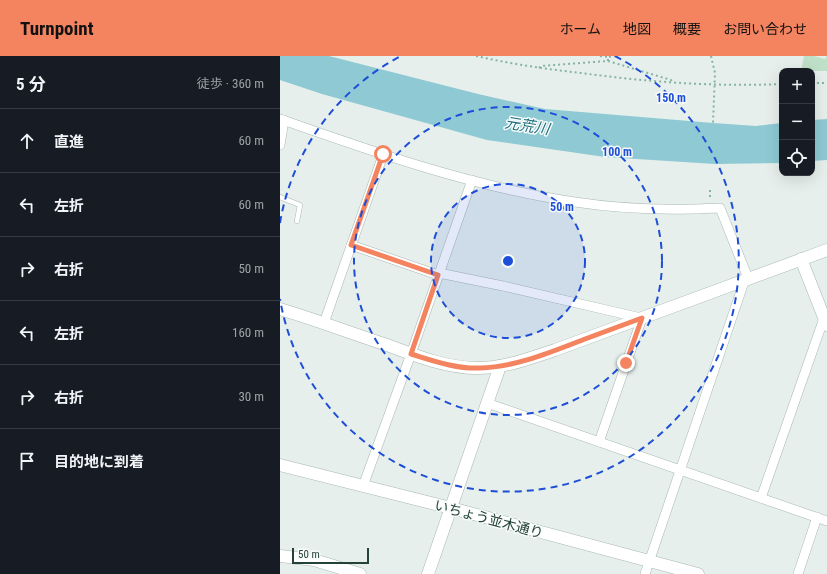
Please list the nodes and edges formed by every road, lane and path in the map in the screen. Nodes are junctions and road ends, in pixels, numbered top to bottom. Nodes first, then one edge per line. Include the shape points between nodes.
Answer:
1 (476, 56) edge
2 (600, 56) edge
3 (608, 56) edge
4 (616, 56) edge
5 (711, 56) edge
6 (608, 61) junction
7 (539, 68) junction
8 (673, 83) junction
9 (815, 83) edge
10 (827, 83) edge
11 (779, 84) edge
12 (715, 85) junction
13 (282, 120) edge
14 (713, 123) dead end
15 (280, 145) edge
16 (383, 154) junction
17 (472, 180) junction
18 (710, 190) dead end
19 (280, 197) edge
20 (715, 200) dead end
21 (297, 221) dead end
22 (351, 245) junction
23 (827, 250) edge
24 (801, 258) junction
25 (439, 274) junction
26 (747, 279) junction
27 (280, 309) edge
28 (641, 318) junction
29 (826, 321) edge
30 (324, 323) junction
31 (411, 354) junction
32 (500, 366) junction
33 (487, 403) junction
34 (599, 442) junction
35 (280, 465) edge
36 (680, 470) junction
37 (364, 486) junction
38 (761, 498) junction
39 (451, 508) junction
40 (817, 517) junction
41 (827, 521) edge
42 (280, 556) edge
43 (649, 561) junction
44 (336, 570) edge
45 (360, 574) edge
46 (428, 574) edge
47 (644, 574) edge
48 (698, 574) edge
49 (798, 574) edge

1 - 7 path
2 - 3 path
3 - 4 path
3 - 6 path
5 - 12 path
6 - 7 path
6 - 8 path via 671,80
7 - 8 path
8 - 12 path
9 - 10 path
11 - 12 path
12 - 14 path
13 - 15 street
13 - 16 street
16 - 17 street
16 - 22 street
17 - 25 street
17 - 26 street via 531,194 601,205 670,209 720,208
18 - 20 path via 710,200
19 - 21 lane via 300,205
22 - 25 street
22 - 30 street
23 - 24 street
24 - 26 street
24 - 29 street
25 - 28 street
25 - 31 street
26 - 28 street
26 - 36 street
27 - 30 street
28 - 32 street via 526,360
28 - 34 street
29 - 38 street
30 - 31 street
31 - 32 street via 448,365 479,368
31 - 37 street
32 - 33 street
33 - 34 street
33 - 39 street
34 - 36 street
35 - 37 street, いちょう並木通り
36 - 38 street
36 - 43 street
37 - 39 street, いちょう並木通り
38 - 40 street
39 - 43 street, いちょう並木通り
39 - 46 street
40 - 41 street
40 - 49 street
42 - 44 street via 314,560
43 - 47 street
43 - 48 street, いちょう並木通り
44 - 45 street

